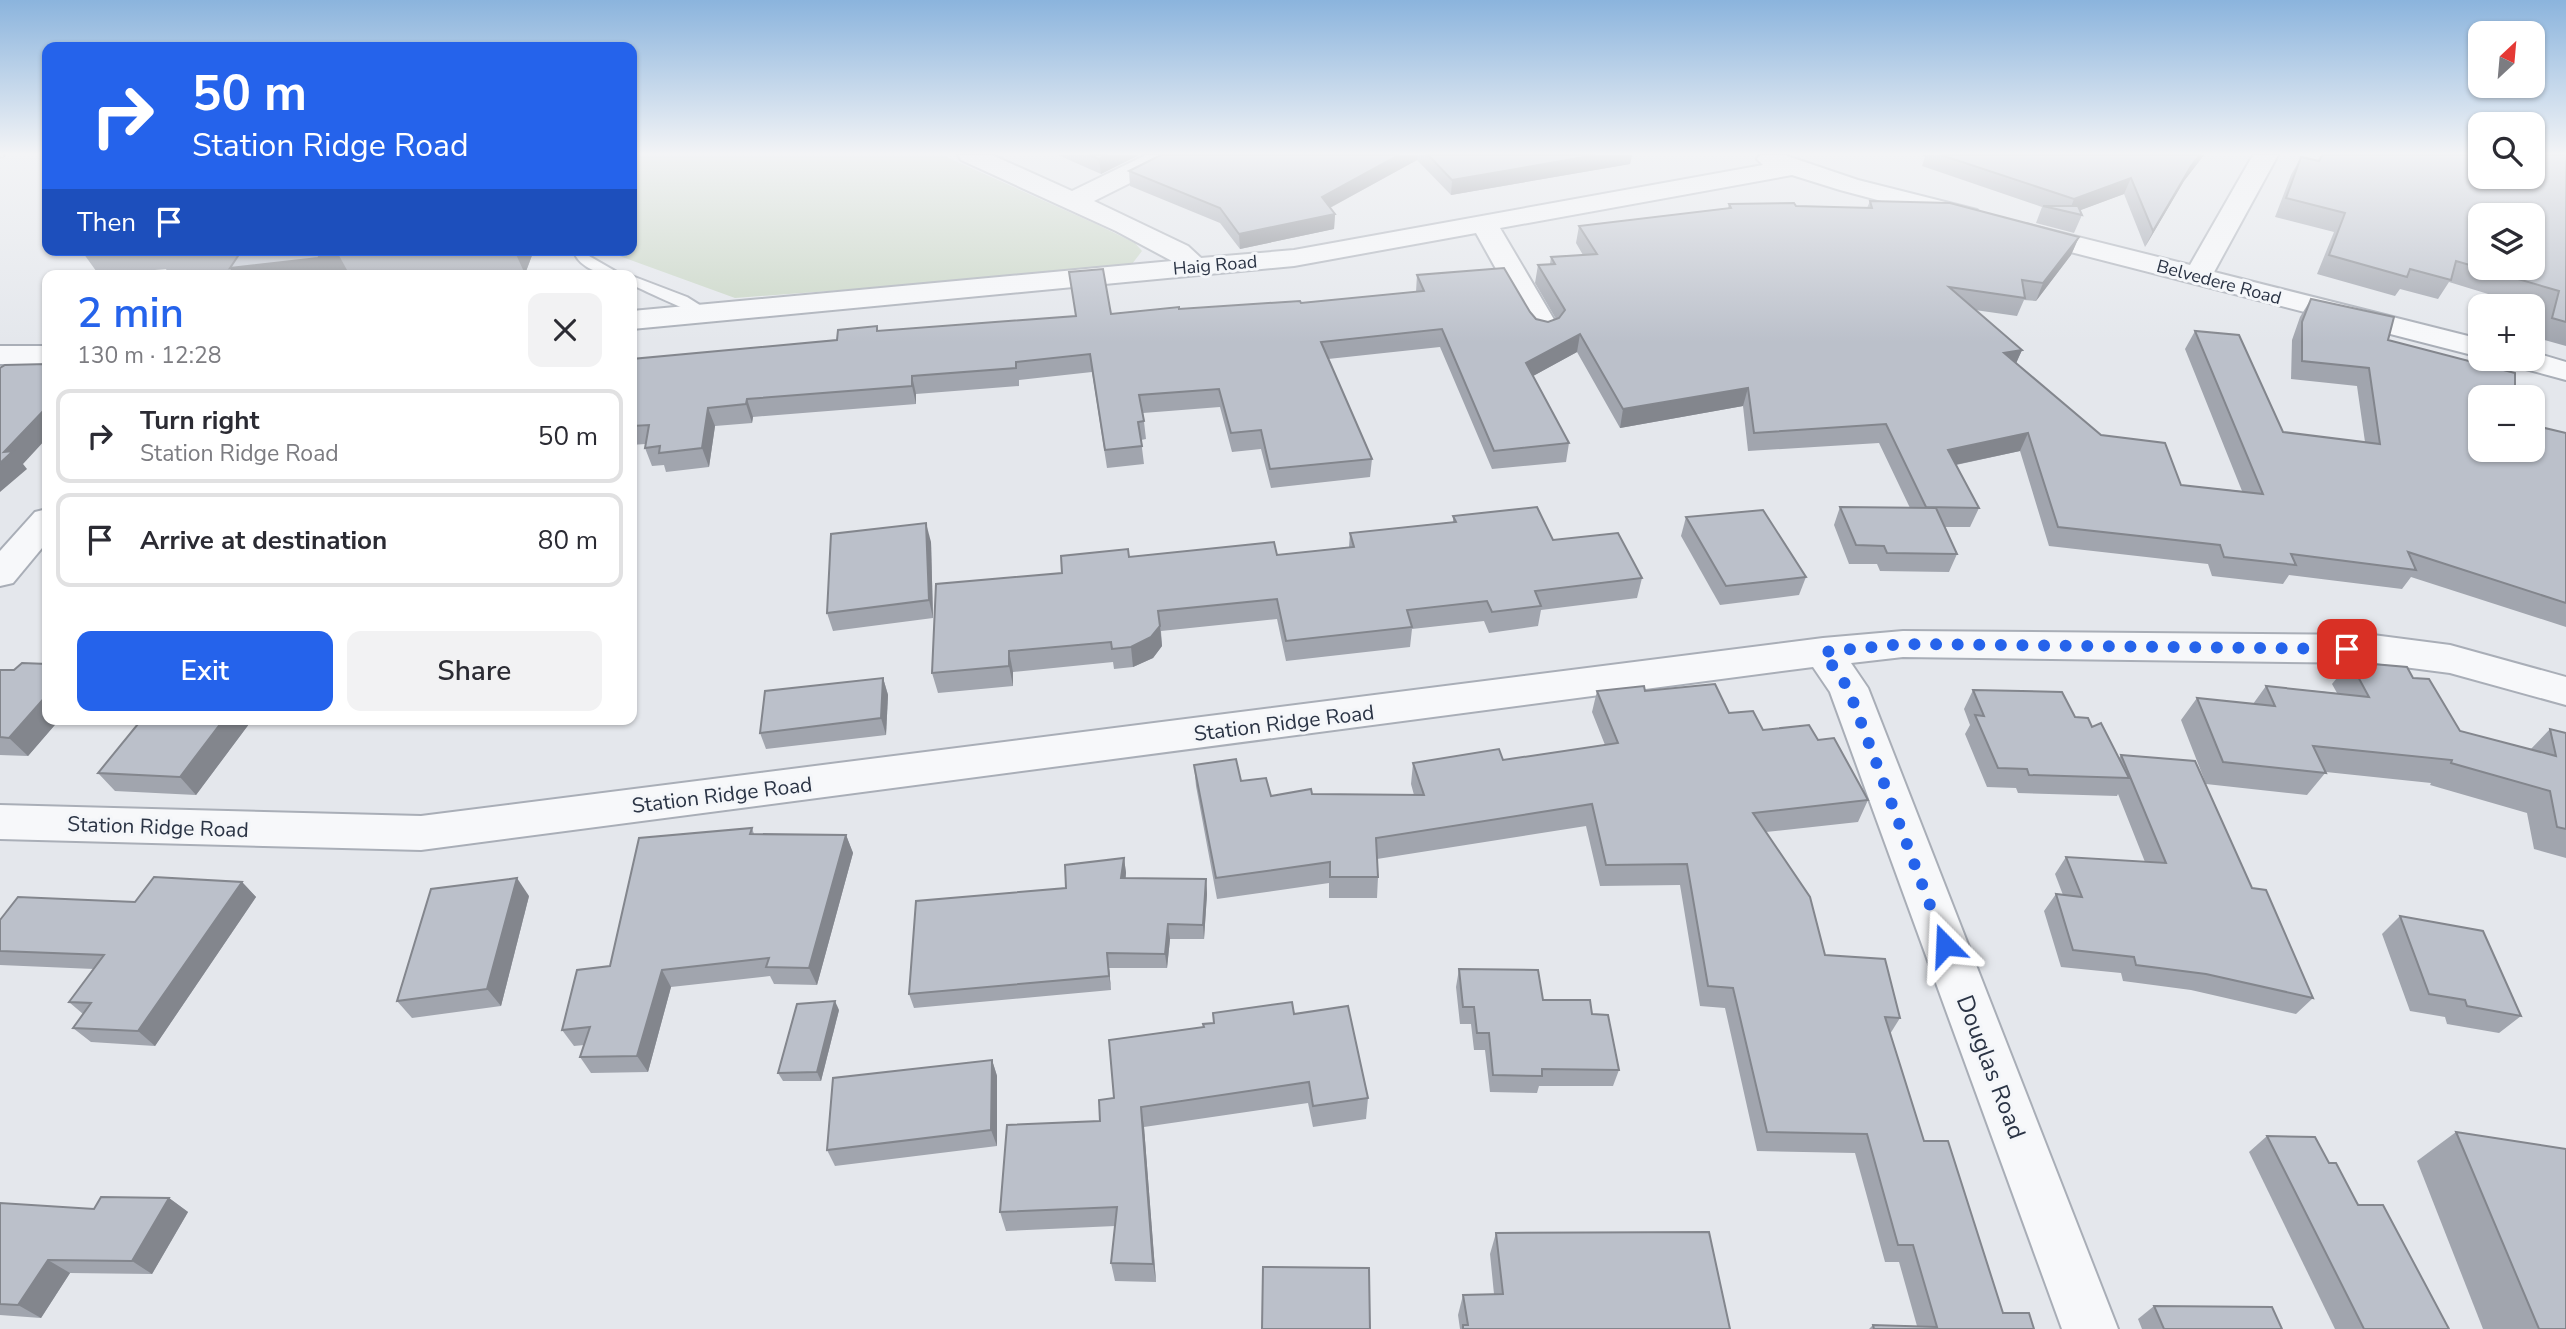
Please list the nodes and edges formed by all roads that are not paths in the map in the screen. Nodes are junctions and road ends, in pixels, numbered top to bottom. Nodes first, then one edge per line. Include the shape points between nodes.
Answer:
1 (1106, 217) edge
2 (1527, 217) edge
3 (1971, 217) edge
4 (2231, 217) edge
5 (1485, 225) junction
6 (582, 256) edge
7 (1194, 267) junction
8 (606, 270) edge
9 (2197, 277) junction
10 (637, 282) edge
11 (707, 314) junction
12 (637, 320) edge
13 (1544, 328) edge
14 (2468, 345) edge
15 (0, 355) edge
16 (42, 355) edge
17 (2545, 365) edge
18 (2566, 371) edge
19 (42, 526) edge
20 (0, 573) edge
21 (1823, 652) junction
22 (2566, 691) edge
23 (0, 822) edge
24 (2091, 1329) edge

1 - 7 street via 1178,252
2 - 5 street, Haig Road
3 - 9 street, Belvedere Road
4 - 9 street
5 - 7 street, Haig Road via 1294,258
5 - 13 street
6 - 8 lane
7 - 11 street, Haig Road
9 - 14 street, Belvedere Road
10 - 11 lane
11 - 12 street, Haig Road
15 - 16 street
17 - 18 street
19 - 20 street
21 - 22 street, Station Ridge Road via 1903,644 2373,649 2450,659
21 - 23 street, Station Ridge Road via 421,833
21 - 24 street, Douglas Road via 1848,688

